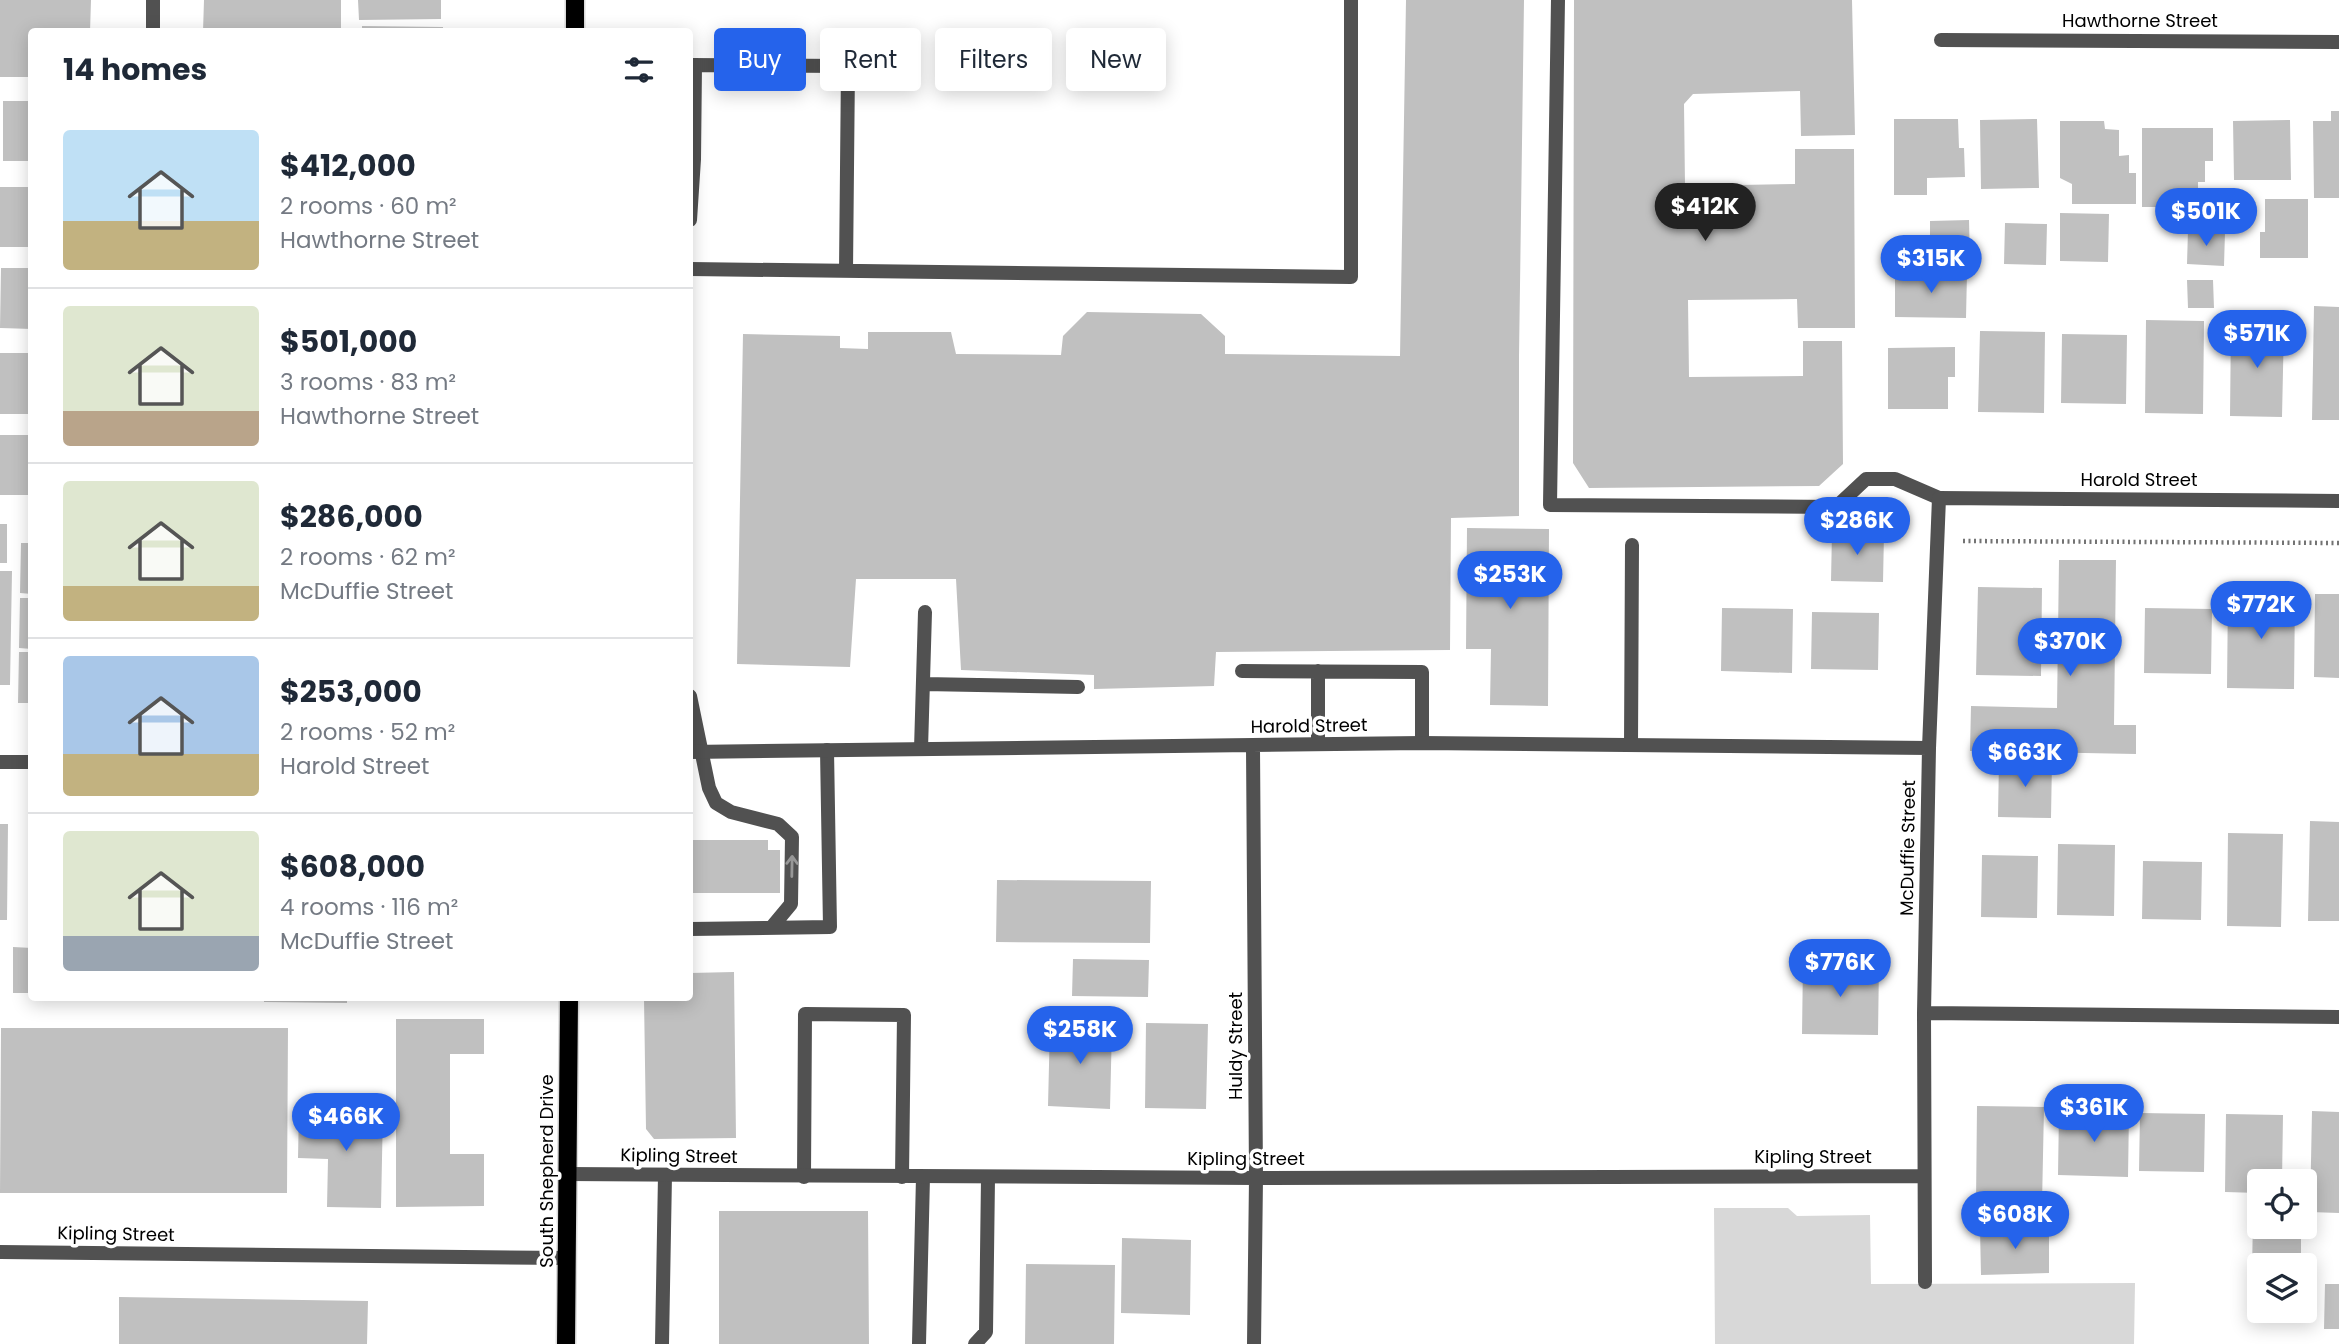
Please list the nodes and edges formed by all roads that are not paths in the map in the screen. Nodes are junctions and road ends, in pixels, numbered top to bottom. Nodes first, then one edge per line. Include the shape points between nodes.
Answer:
1 (153, 0) edge
2 (575, 0) edge
3 (1351, 0) edge
4 (1558, 0) edge
5 (153, 28) edge
6 (575, 28) edge
7 (1941, 40) dead end
8 (2339, 41) edge
9 (693, 65) edge
10 (693, 112) edge
11 (693, 174) edge
12 (693, 269) edge
13 (846, 271) junction
14 (1938, 498) junction
15 (2339, 501) edge
16 (1632, 545) dead end
17 (925, 612) dead end
18 (1242, 671) dead end
19 (1318, 671) junction
20 (924, 684) junction
21 (1078, 687) dead end
22 (693, 730) edge
23 (1422, 743) junction
24 (1318, 744) junction
25 (1631, 745) junction
26 (1254, 747) junction
27 (1929, 748) junction
28 (921, 749) junction
29 (827, 750) junction
30 (695, 752) edge
31 (0, 762) edge
32 (28, 762) edge
33 (771, 928) junction
34 (693, 929) edge
35 (569, 1001) edge
36 (1924, 1013) junction
37 (2339, 1017) edge
38 (567, 1174) junction
39 (665, 1175) junction
40 (1924, 1176) junction
41 (804, 1177) junction
42 (902, 1177) junction
43 (923, 1177) junction
44 (988, 1178) junction
45 (1256, 1178) junction
46 (0, 1252) edge
47 (567, 1258) junction
48 (1925, 1282) dead end
49 (566, 1344) edge
50 (662, 1344) edge
51 (919, 1344) edge
52 (975, 1344) edge
53 (1254, 1344) edge

1 - 5 street
2 - 6 main road
3 - 13 street via 1351,277
4 - 14 street via 1550,505 1836,507 1866,479 1895,479
7 - 8 street, Hawthorne Street
9 - 13 street via 848,66
10 - 11 street
12 - 13 street
14 - 15 street, Harold Street
14 - 27 street, McDuffie Street
16 - 25 street
17 - 20 street
18 - 19 street
19 - 23 street via 1422,672
19 - 24 street
20 - 21 street
20 - 28 street
22 - 30 street
23 - 24 street, Harold Street
23 - 25 street, Harold Street
24 - 26 street, Harold Street
25 - 27 street, Harold Street
26 - 28 street, Harold Street
26 - 45 street, Huldy Street
27 - 36 street, McDuffie Street
28 - 29 street, Harold Street
29 - 30 street, Harold Street
29 - 33 street via 830,927
33 -> 30 street via 790,904 792,837 778,824 731,812 716,803
31 - 32 street
33 - 34 street
35 - 38 main road, South Shepherd Drive
36 - 37 street
36 - 40 street, McDuffie Street
38 - 39 street, Kipling Street
38 - 47 main road, South Shepherd Drive
39 - 41 street, Kipling Street
39 - 50 street
40 - 45 street, Kipling Street
40 - 48 street, McDuffie Street
41 - 42 street, Kipling Street
41 - 42 street via 805,1014 904,1015
42 - 43 street, Kipling Street
43 - 44 street, Kipling Street
43 - 51 street
44 - 45 street, Kipling Street
44 - 52 street via 986,1332
45 - 53 street, Huldy Street
46 - 47 street, Kipling Street
47 - 49 main road, South Shepherd Drive

